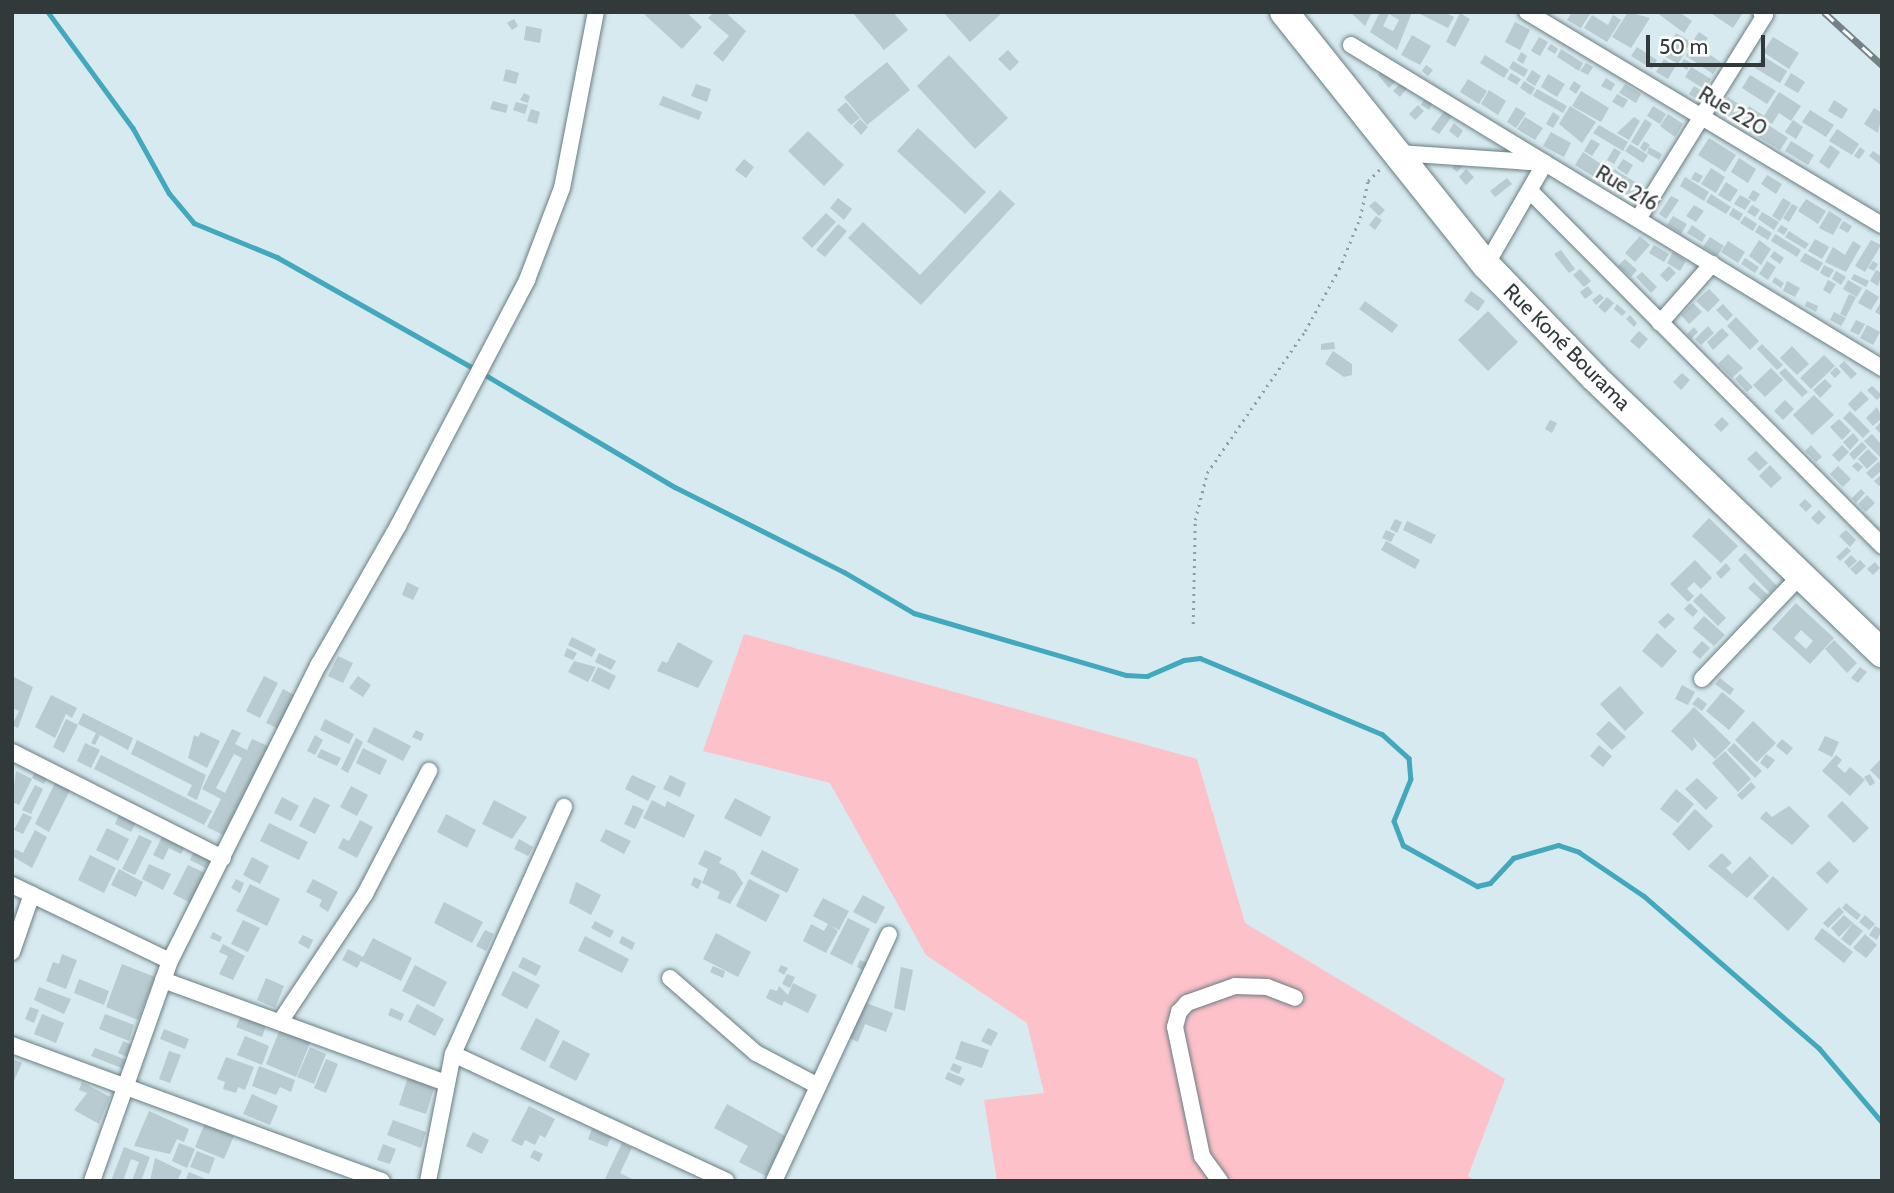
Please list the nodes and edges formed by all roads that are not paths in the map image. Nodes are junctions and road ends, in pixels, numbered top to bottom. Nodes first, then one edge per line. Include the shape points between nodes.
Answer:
1 (596, 12) edge
2 (1284, 12) edge
3 (1527, 12) edge
4 (1763, 14) edge
5 (1351, 45) dead end
6 (1702, 117) junction
7 (1398, 153) junction
8 (1545, 163) junction
9 (1530, 191) junction
10 (1638, 219) junction
11 (1882, 225) edge
12 (1712, 264) junction
13 (1486, 265) junction
14 (1660, 323) junction
15 (1882, 368) edge
16 (1882, 546) edge
17 (1801, 575) junction
18 (1882, 653) edge
19 (1702, 679) dead end
20 (12, 752) edge
21 (429, 771) dead end
22 (564, 807) dead end
23 (223, 858) junction
24 (12, 885) edge
25 (32, 894) junction
26 (889, 934) dead end
27 (12, 952) edge
28 (170, 961) junction
29 (670, 978) dead end
30 (163, 980) junction
31 (1295, 998) dead end
32 (280, 1023) junction
33 (12, 1045) edge
34 (453, 1054) junction
35 (446, 1083) junction
36 (818, 1086) junction
37 (124, 1088) junction
38 (92, 1181) edge
39 (382, 1181) edge
40 (428, 1181) edge
41 (726, 1181) edge
42 (774, 1181) edge
43 (1220, 1181) edge

1 - 23 street via 562,188 527,280 318,664
2 - 7 highway, Rue Koné Bourama
3 - 6 street, Rue 220
4 - 6 street
5 - 8 street, Rue 216
6 - 10 street
6 - 11 street, Rue 220
7 - 8 street
7 - 13 highway, Rue Koné Bourama
8 - 9 street
8 - 10 street, Rue 216
9 - 13 street
9 - 14 street
10 - 12 street, Rue 216
12 - 14 street
12 - 15 street, Rue 216
13 - 17 highway, Rue Koné Bourama via 1594,377
14 - 16 street
17 - 18 highway, Rue Koné Bourama
17 - 19 street
20 - 23 street
21 - 32 street via 365,894
22 - 34 street
23 - 28 street
24 - 25 street
25 - 27 street
25 - 28 street
26 - 36 street
28 - 30 street
29 - 36 street via 756,1053
30 - 32 street
30 - 37 street
31 - 43 street via 1267,987 1236,986 1187,1003 1180,1012 1175,1027 1202,1156
32 - 35 street
33 - 37 street
34 - 35 street
34 - 41 street
35 - 40 street
36 - 42 street
37 - 38 street
37 - 39 street

